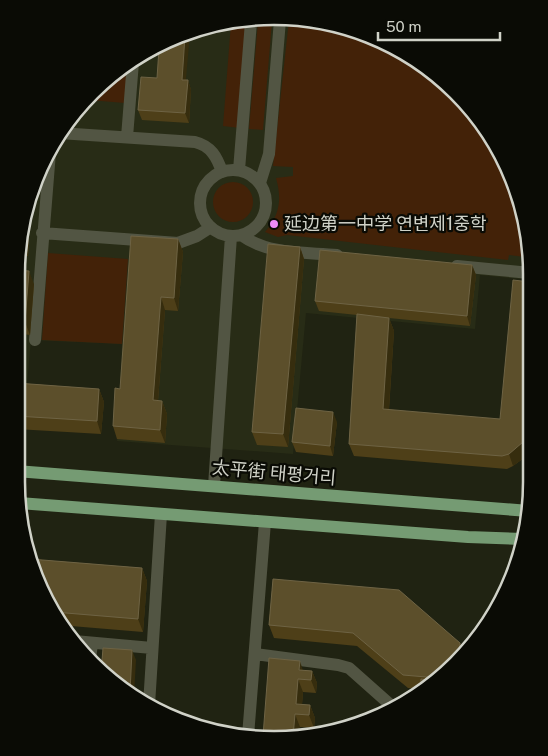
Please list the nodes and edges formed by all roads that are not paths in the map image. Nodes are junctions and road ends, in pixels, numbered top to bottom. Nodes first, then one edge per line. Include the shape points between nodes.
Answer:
1 (280, 25) edge
2 (251, 26) edge
3 (132, 69) edge
4 (69, 133) edge
5 (127, 137) junction
6 (48, 170) edge
7 (239, 170) junction
8 (222, 172) junction
9 (260, 183) junction
10 (211, 227) junction
11 (42, 233) junction
12 (236, 235) junction
13 (347, 256) edge
14 (443, 265) edge
15 (523, 272) edge
16 (35, 340) dead end
17 (25, 472) edge
18 (214, 486) junction
19 (26, 504) edge
20 (521, 510) edge
21 (161, 514) junction
22 (265, 522) junction
23 (516, 539) edge
24 (83, 642) edge
25 (92, 643) junction
26 (152, 648) junction
27 (91, 650) edge
28 (254, 654) junction
29 (149, 698) edge
30 (388, 703) edge
31 (248, 729) edge

1 - 9 lane via 269,154
2 - 7 lane
3 - 5 lane
4 - 5 lane
5 - 8 lane via 204,144 212,151
6 - 11 lane
7 - 8 lane
7 - 9 lane
8 - 10 lane via 212,177 201,196 200,207
9 - 12 lane via 265,193 264,214 255,227
10 - 11 lane via 178,244
10 - 12 lane via 220,233
11 - 16 lane
12 - 13 lane via 270,249
12 - 18 lane
14 - 15 lane
17 - 18 main road, 太平街 태평거리
18 - 20 main road, 太平街 태평거리
19 - 21 main road
21 - 22 main road
21 - 26 lane
22 - 23 main road
22 - 28 lane
24 - 25 lane
25 - 26 lane
25 - 27 lane
26 - 29 lane
28 - 30 lane via 349,668
28 - 31 lane

